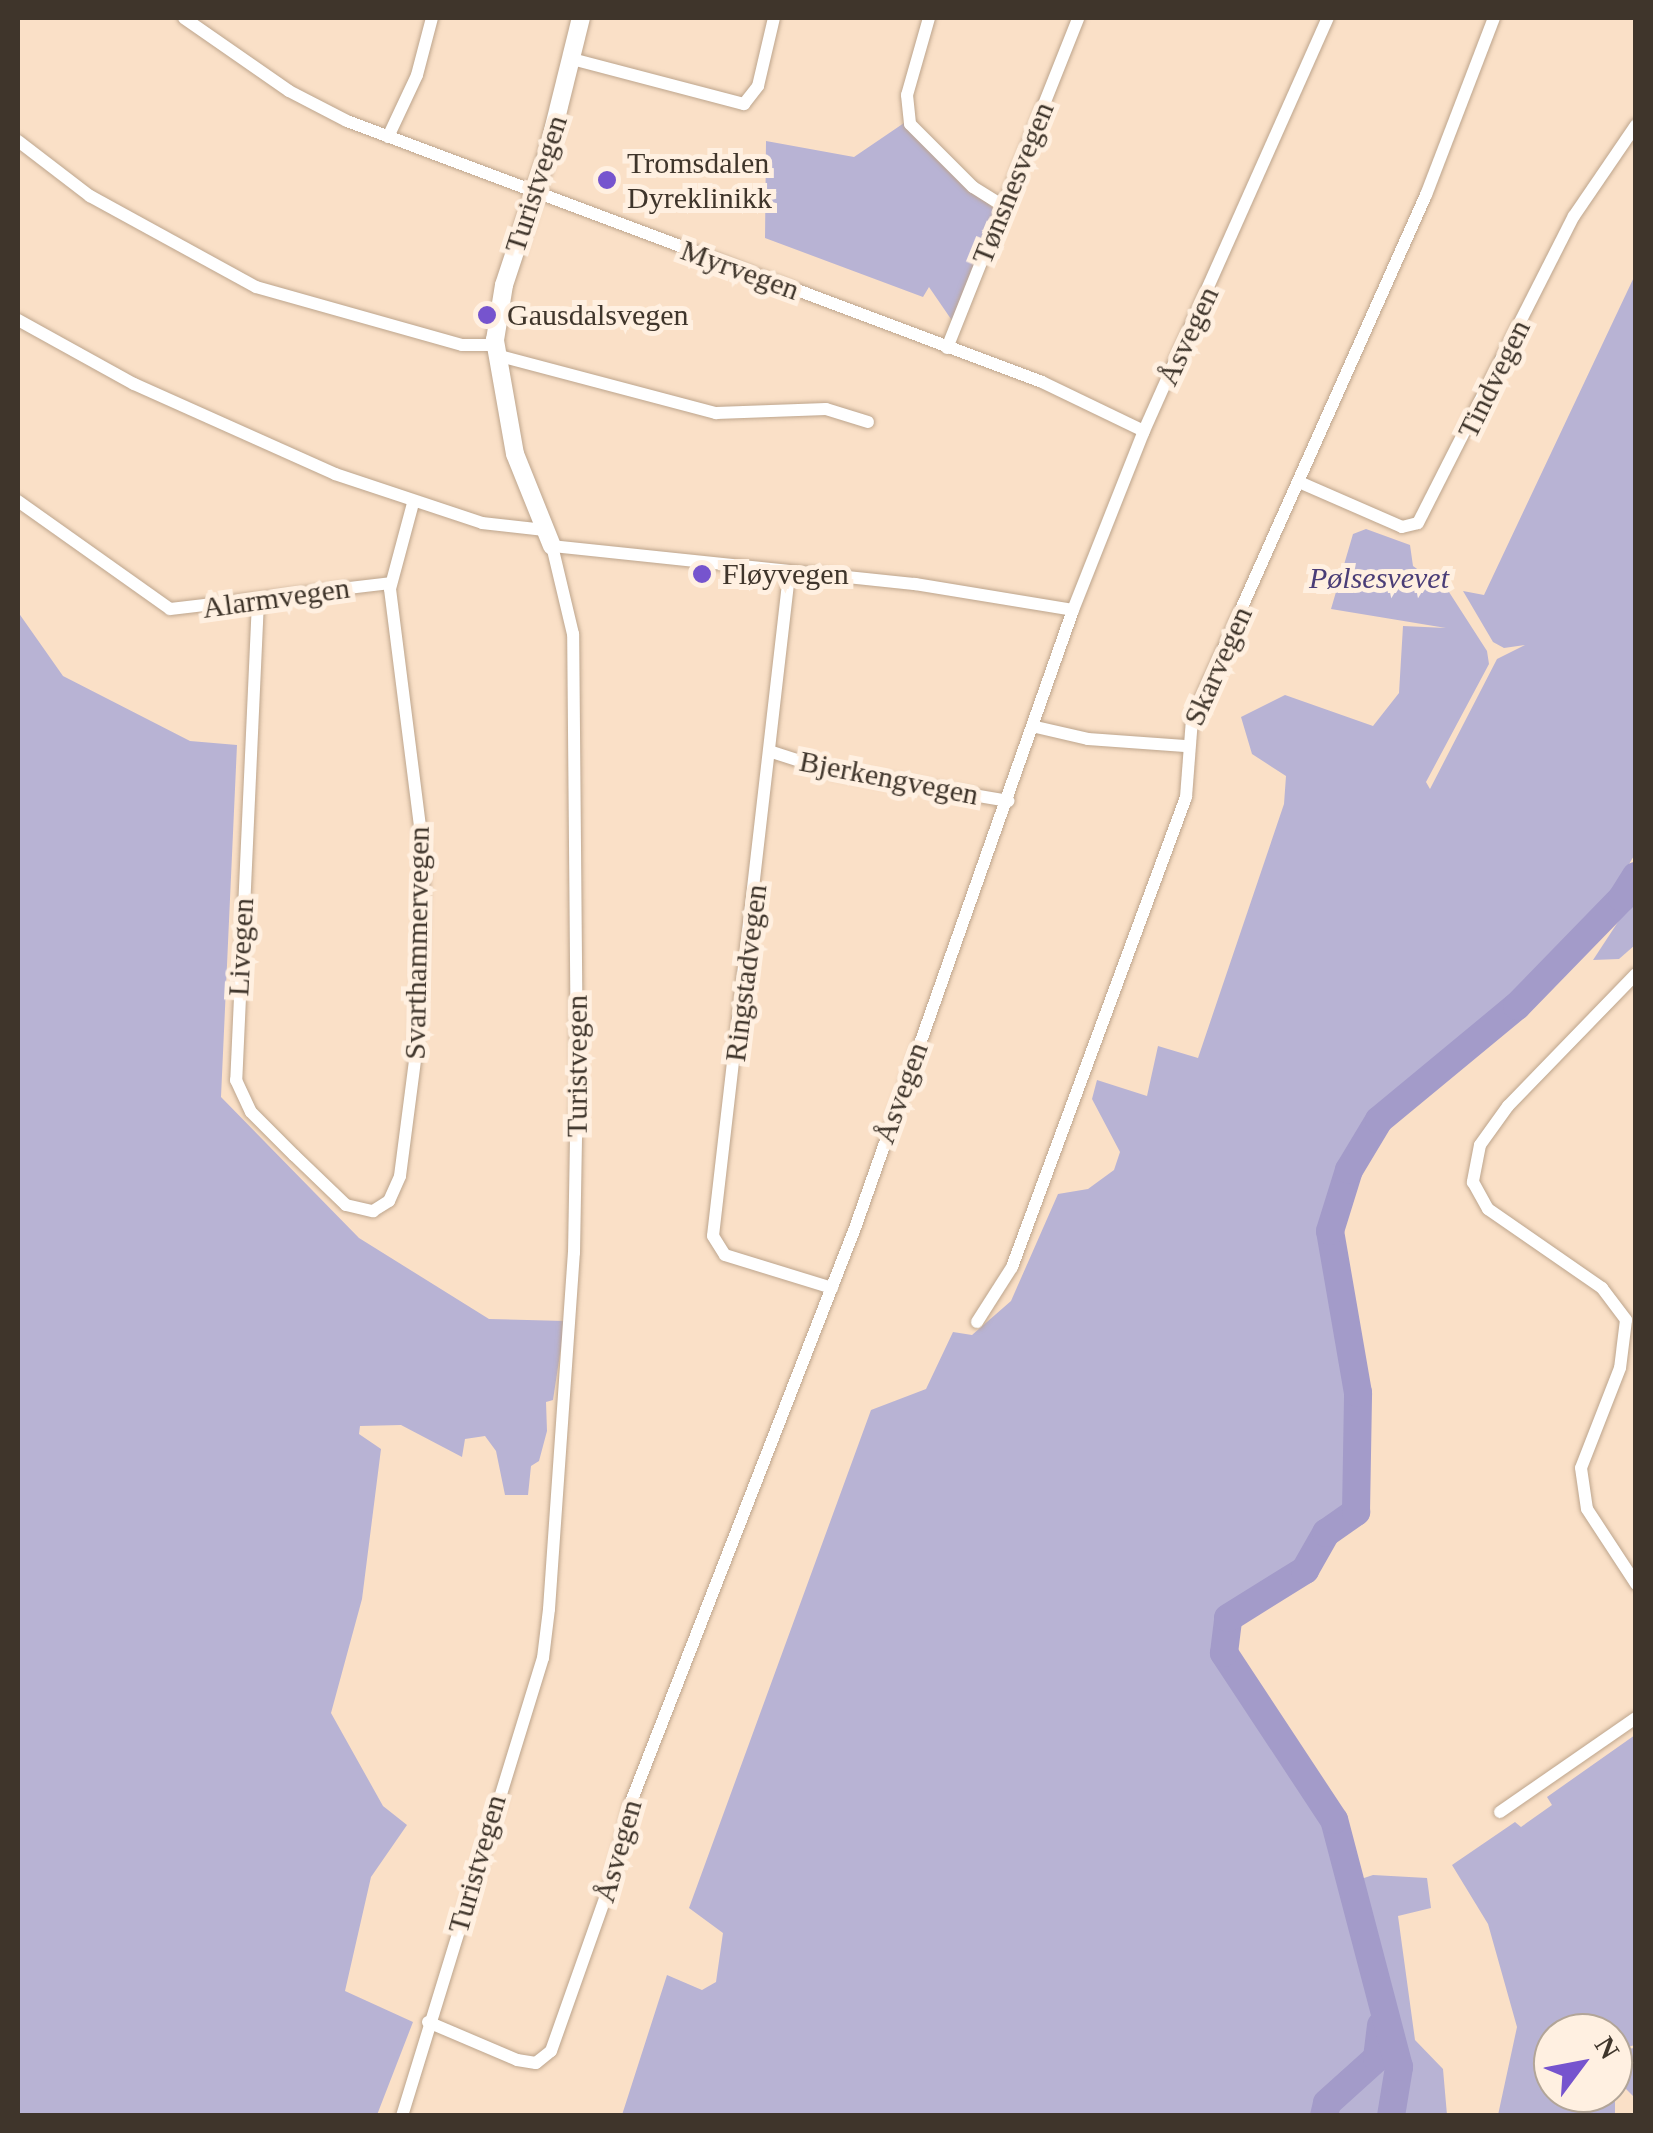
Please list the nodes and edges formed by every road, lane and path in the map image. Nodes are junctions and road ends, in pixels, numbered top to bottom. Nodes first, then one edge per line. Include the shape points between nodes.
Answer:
1 (184, 18) edge
2 (432, 18) edge
3 (582, 18) edge
4 (774, 18) edge
5 (929, 18) edge
6 (1078, 18) edge
7 (1328, 18) edge
8 (1494, 18) edge
9 (572, 60) junction
10 (1636, 125) edge
11 (388, 138) junction
12 (18, 141) edge
13 (535, 195) junction
14 (1003, 206) junction
15 (18, 320) edge
16 (947, 348) junction
17 (495, 350) junction
18 (868, 422) dead end
19 (1144, 430) junction
20 (1300, 482) junction
21 (18, 501) edge
22 (413, 503) junction
23 (548, 538) junction
24 (789, 575) junction
25 (390, 583) junction
26 (258, 601) junction
27 (1073, 610) junction
28 (1036, 727) junction
29 (1185, 746) junction
30 (772, 752) junction
31 (1008, 801) junction
32 (1636, 974) edge
33 (387, 1204) joint
34 (832, 1288) junction
35 (976, 1322) dead end
36 (1636, 1584) edge
37 (1636, 1718) edge
38 (1500, 1812) dead end
39 (428, 2022) junction
40 (402, 2116) edge

1 - 11 street, Myrvegen via 288,91
2 - 11 street
3 - 9 street, Turistvegen
4 - 9 street via 758,86 744,104
5 - 14 street via 908,91 910,124 973,187
6 - 14 street, Tønsnesvegen
7 - 19 street, Åsvegen
8 - 20 street, Skarvegen via 1440,163
9 - 13 street, Turistvegen
10 - 20 street, Tindvegen via 1568,226 1418,523 1402,527
11 - 13 street, Myrvegen
12 - 17 street via 90,196 256,288
13 - 16 street, Myrvegen
13 - 17 street, Turistvegen via 504,285
14 - 16 street, Tønsnesvegen
15 - 22 street via 207,418
16 - 19 street, Myrvegen
17 - 18 street via 716,413 826,408
17 - 23 street, Turistvegen via 515,454
19 - 27 street, Åsvegen
20 - 29 street, Skarvegen
21 - 26 street, Alarmvegen via 158,605 184,610
22 - 23 street
22 - 25 street, Svarthammervegen
23 - 24 street
23 - 39 street, Turistvegen via 573,634 578,902 574,1253 553,1566 543,1658
24 - 27 street via 915,584
24 - 30 street, Ringstadvegen
25 - 26 street, Alarmvegen
25 - 33 street, Svarthammervegen via 424,876 412,1093 404,1160
26 - 33 street, Livegen via 236,1080 251,1112 346,1206 365,1212
27 - 28 street, Åsvegen
28 - 29 street via 1088,740
28 - 31 street, Åsvegen
29 - 35 street, Skarvegen via 1186,797 1012,1267
30 - 31 street, Bjerkengvegen via 832,771
30 - 34 street, Ringstadvegen via 713,1236 725,1255
31 - 34 street, Åsvegen
32 - 36 street via 1508,1106 1480,1146 1472,1182 1488,1209 1602,1288 1626,1320 1620,1368 1581,1468 1586,1509
34 - 39 street, Åsvegen via 631,1802 614,1872 549,2054 536,2063 517,2060
37 - 38 street
39 - 40 street, Turistvegen

